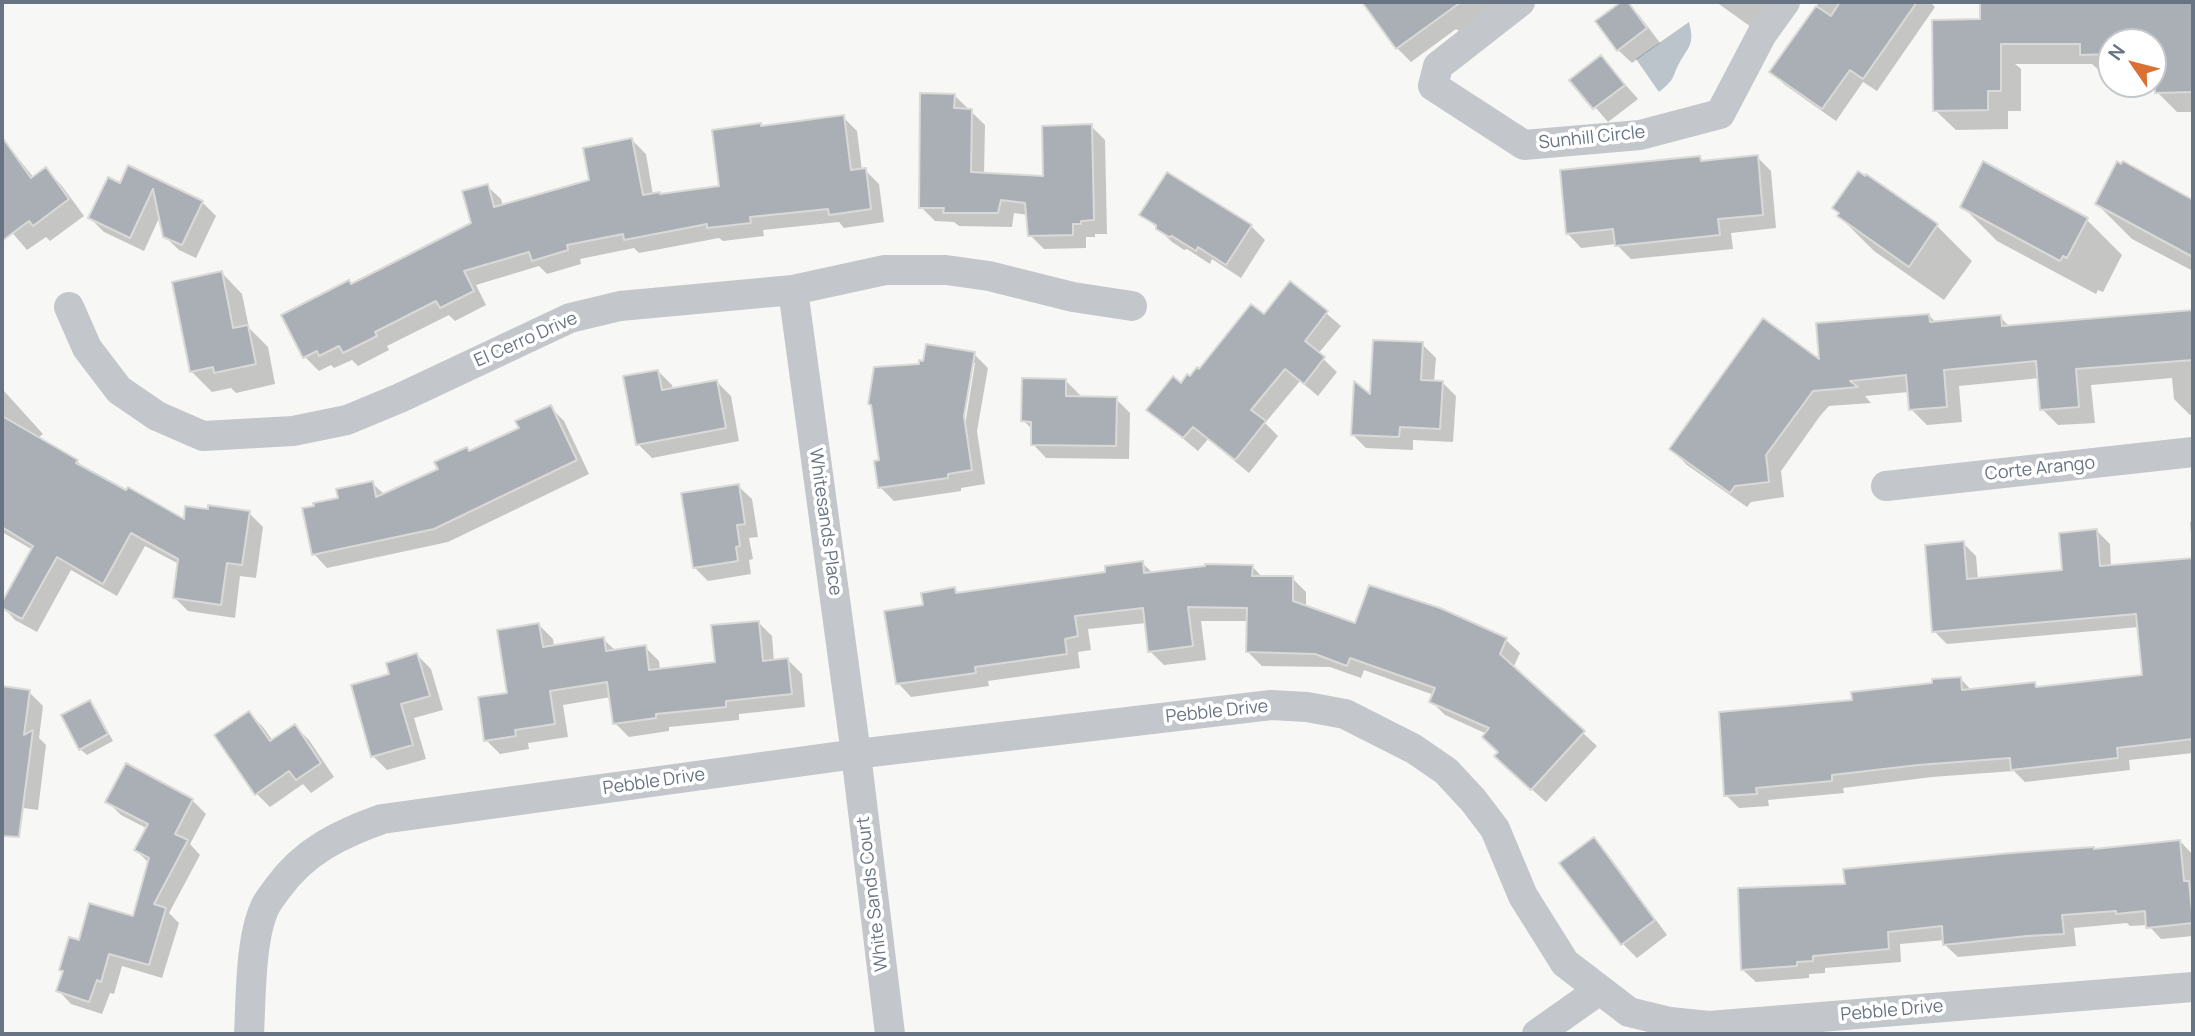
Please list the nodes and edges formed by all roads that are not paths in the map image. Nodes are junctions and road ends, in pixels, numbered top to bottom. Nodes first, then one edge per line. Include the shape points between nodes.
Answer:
1 (1520, 2) edge
2 (1785, 2) edge
3 (793, 290) junction
4 (1132, 306) dead end
5 (69, 307) dead end
6 (2193, 452) edge
7 (1886, 486) dead end
8 (856, 754) junction
9 (2193, 987) edge
10 (1598, 990) junction
11 (249, 1034) edge
12 (890, 1034) edge
13 (1537, 1034) edge

1 - 2 street, Sunhill Circle via 1438,66 1433,86 1524,145 1640,135 1720,114 1762,34
3 - 4 street, El Cerro Drive via 885,270 946,270
3 - 5 street, El Cerro Drive via 620,306 570,318 347,420 293,431 203,436 157,416 119,390 87,348
3 - 8 street, Whitesands Place
6 - 7 street, Corte Arango
8 - 10 street, Pebble Drive via 1271,705 1345,714 1414,749 1446,771 1473,800 1495,829 1542,929 1565,963
8 - 11 street, Pebble Drive via 383,819 346,832 316,848 287,876 265,907 256,939
8 - 12 street, White Sands Court
9 - 10 street, Pebble Drive via 1709,1026 1629,1012
10 - 13 street

